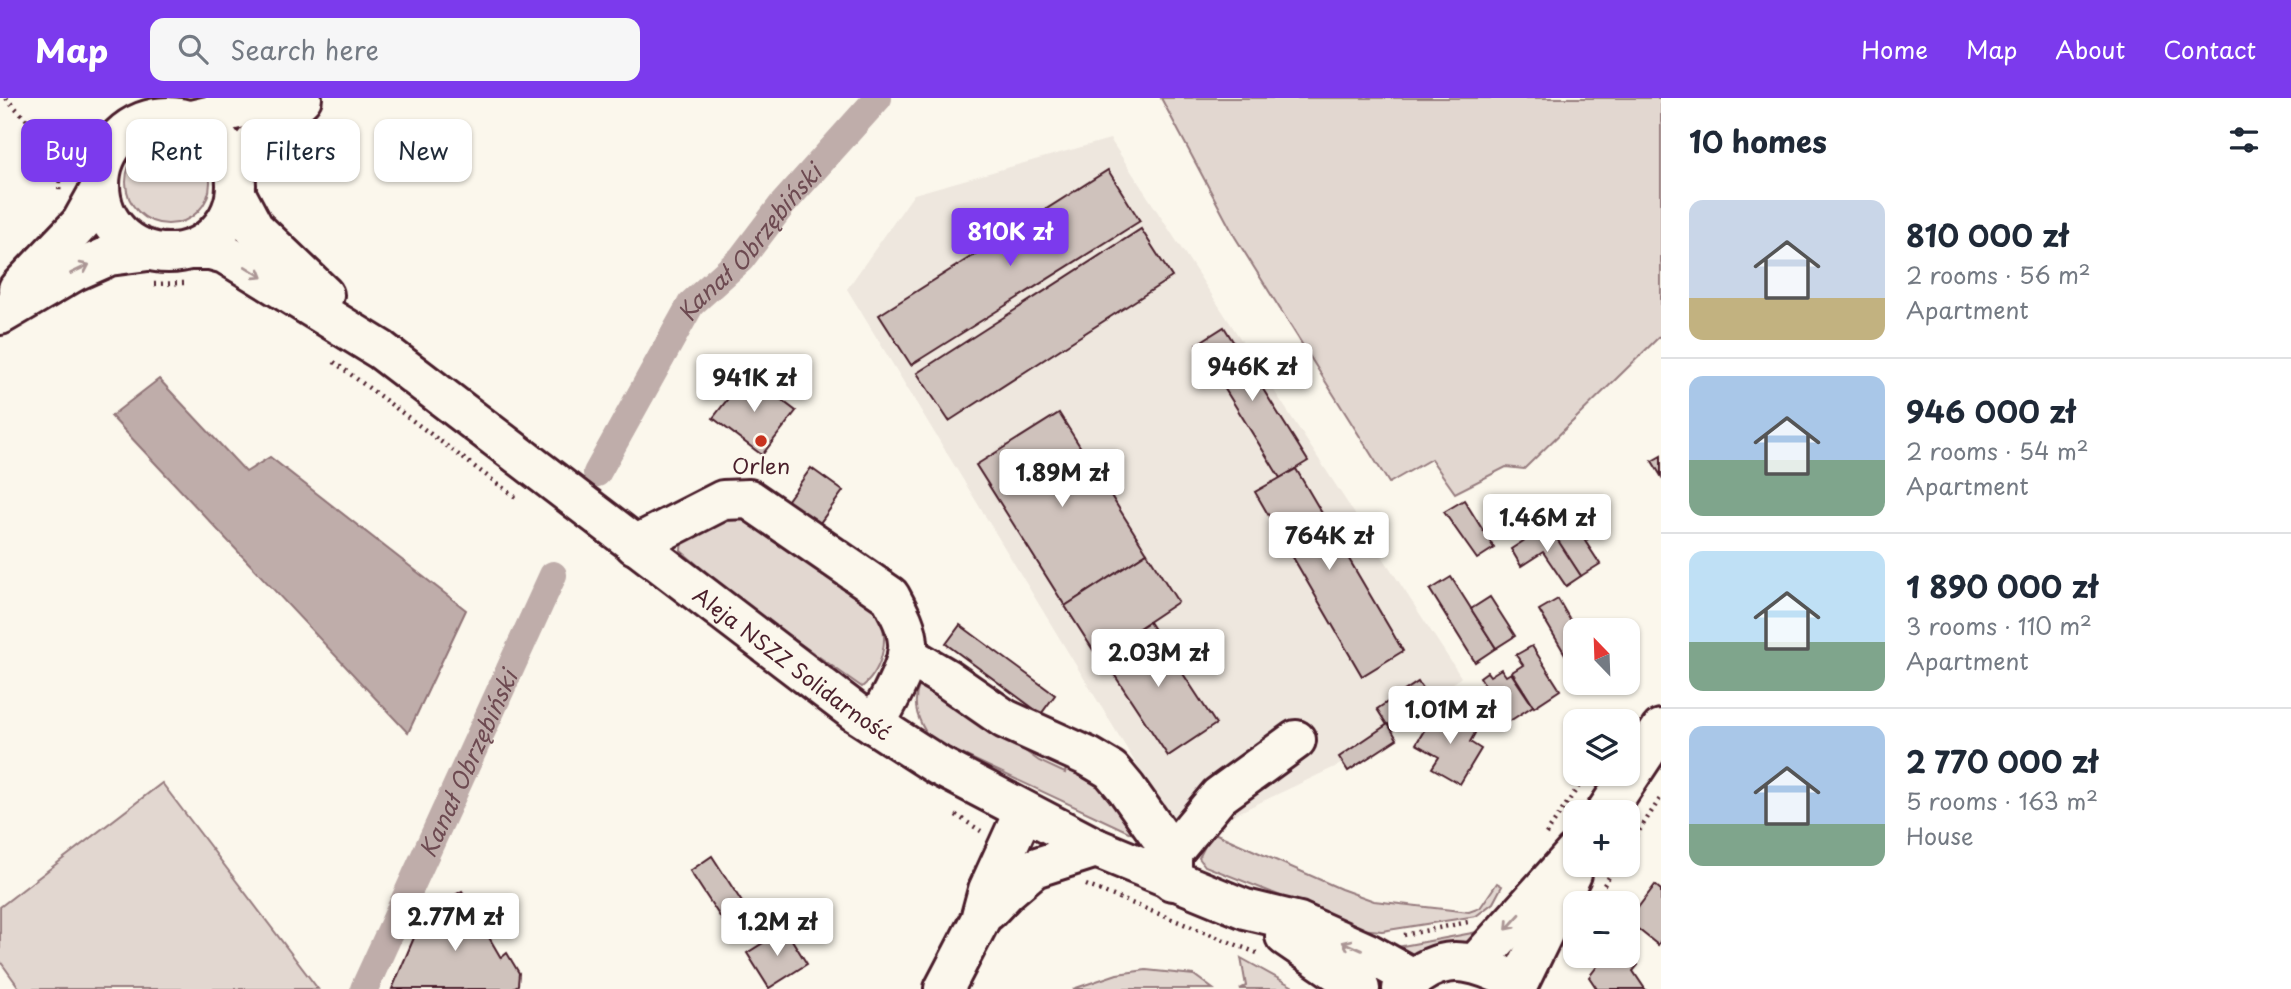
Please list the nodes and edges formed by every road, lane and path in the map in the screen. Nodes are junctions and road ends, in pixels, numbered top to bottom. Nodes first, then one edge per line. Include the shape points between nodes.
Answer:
1 (6, 98) edge
2 (257, 98) edge
3 (302, 98) edge
4 (154, 119) edge
5 (184, 119) edge
6 (195, 119) edge
7 (126, 131) edge
8 (227, 150) edge
9 (236, 185) junction
10 (100, 189) junction
11 (58, 200) dead end
12 (191, 250) junction
13 (148, 251) junction
14 (0, 308) edge
15 (0, 315) edge
16 (381, 350) junction
17 (635, 545) junction
18 (907, 654) junction
19 (876, 725) junction
20 (1661, 729) edge
21 (1296, 740) dead end
22 (1661, 797) edge
23 (1614, 800) edge
24 (1024, 811) junction
25 (1640, 829) edge
26 (1097, 848) junction
27 (1563, 866) edge
28 (1172, 867) junction
29 (1570, 877) edge
30 (1245, 909) junction
31 (980, 920) junction
32 (1479, 920) dead end
33 (1400, 935) dead end
34 (1476, 963) junction
35 (1408, 984) edge
36 (944, 989) edge
37 (1360, 989) edge
38 (1515, 989) edge

1 - 11 path via 61,156
2 - 6 street via 237,109
3 - 9 street via 251,147 240,163
4 - 5 street
7 - 10 street via 111,146 102,167
8 - 9 street
9 - 12 street via 231,213 222,229
9 - 16 street, Aleja NSZZ Solidarność via 254,228
10 - 13 street via 114,227
10 - 14 street via 81,223
12 - 13 street via 170,254
12 -> 16 street, Aleja NSZZ Solidarność via 225,254
15 -> 13 street via 109,256
16 - 17 street, Aleja NSZZ Solidarność
17 - 18 street via 723,500 749,499 890,597 902,617
17 - 19 street, Aleja NSZZ Solidarność
18 - 19 street
18 - 28 street via 1005,719 1111,771 1126,788
19 - 24 street, Aleja NSZZ Solidarność
20 - 23 street
21 - 28 street via 1219,796
22 - 25 path
24 - 26 street, Aleja NSZZ Solidarność
24 - 31 street via 988,890
26 - 28 street, Aleja NSZZ Solidarność
26 - 31 street via 1034,868
27 -> 34 street
28 - 30 street, Aleja NSZZ Solidarność
29 - 38 street
35 -> 30 street, Aleja NSZZ Solidarność via 1368,953 1299,922
30 - 37 street, Aleja NSZZ Solidarność
31 - 36 street
32 - 33 path
34 - 35 street via 1442,963
34 - 38 street via 1498,973

